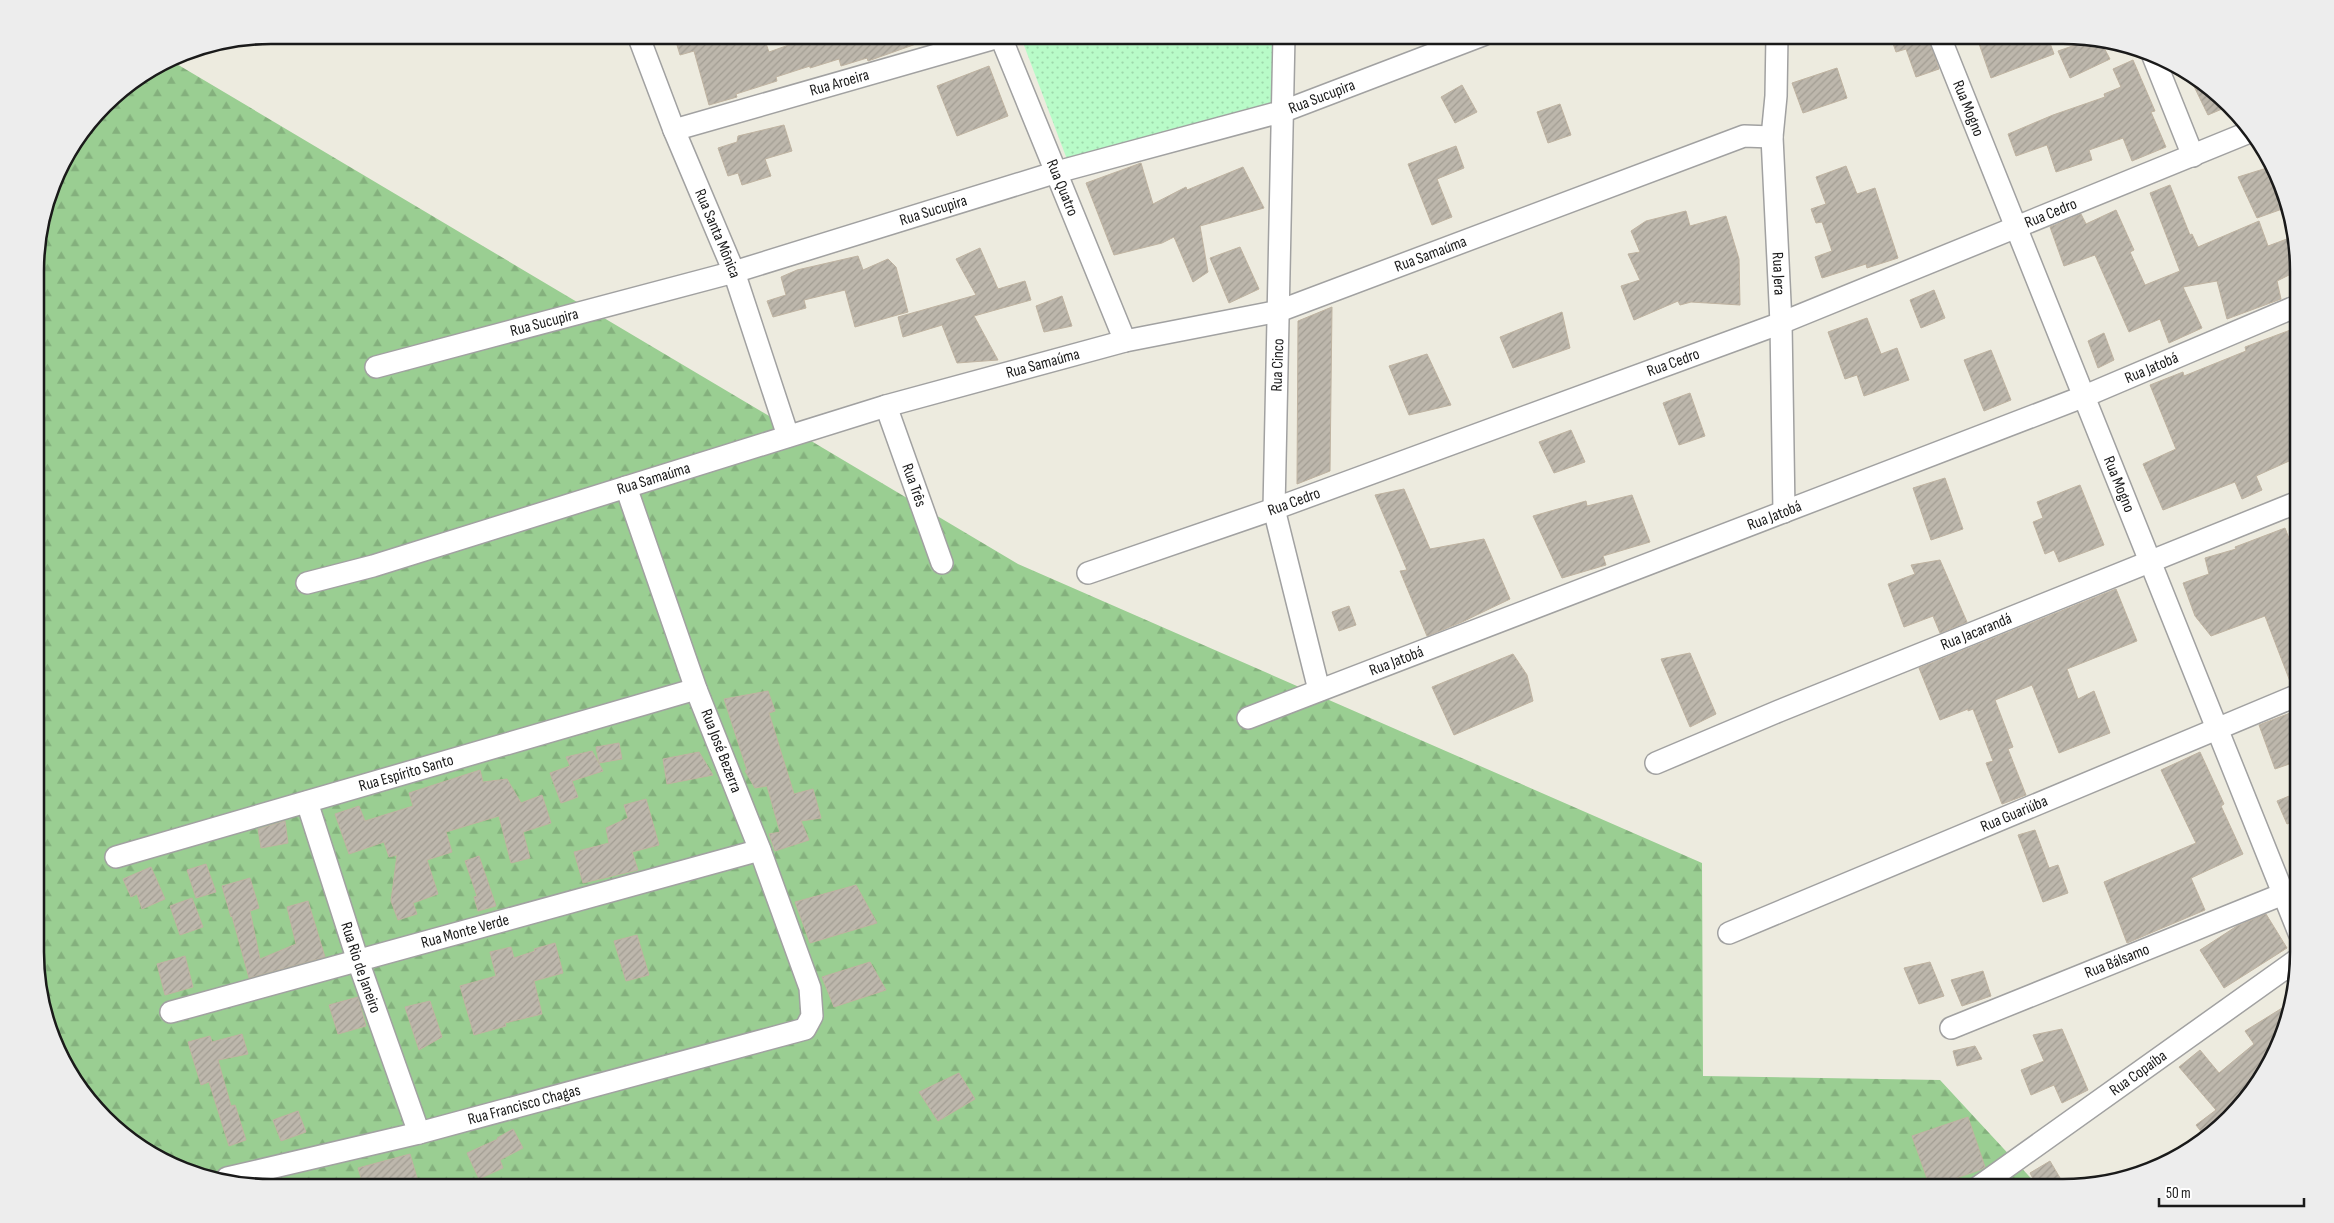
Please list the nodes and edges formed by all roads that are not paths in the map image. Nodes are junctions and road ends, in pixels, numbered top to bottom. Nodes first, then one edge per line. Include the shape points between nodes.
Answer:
1 (641, 44) edge
2 (974, 44) edge
3 (1005, 44) edge
4 (1284, 44) edge
5 (1459, 44) edge
6 (1776, 44) edge
7 (1943, 44) edge
8 (2156, 64) edge
9 (1284, 111) junction
10 (674, 130) junction
11 (2244, 134) edge
12 (1772, 137) junction
13 (2193, 156) junction
14 (1057, 172) junction
15 (2016, 228) junction
16 (734, 272) junction
17 (2290, 309) edge
18 (1280, 311) junction
19 (1781, 323) junction
20 (1125, 341) junction
21 (376, 367) dead end
22 (2085, 396) junction
23 (886, 406) junction
24 (788, 436) junction
25 (626, 487) junction
26 (2290, 505) edge
27 (1274, 510) junction
28 (1784, 512) junction
29 (2151, 561) junction
30 (942, 562) dead end
31 (1088, 573) dead end
32 (307, 583) dead end
33 (696, 689) junction
34 (1319, 690) junction
35 (2290, 698) edge
36 (1248, 718) dead end
37 (2218, 728) junction
38 (1656, 763) dead end
39 (307, 802) junction
40 (760, 850) junction
41 (116, 857) dead end
42 (2283, 894) junction
43 (2290, 911) edge
44 (1729, 933) dead end
45 (358, 961) junction
46 (2290, 965) edge
47 (171, 1012) dead end
48 (812, 1016) joint
49 (1950, 1028) dead end
50 (419, 1133) junction
51 (235, 1176) edge
52 (1990, 1179) edge

1 - 10 street, Rua Santa Mônica
2 - 10 street, Rua Aroeira
3 - 14 street, Rua Quatro
4 - 9 street, Rua Cinco
5 - 9 street, Rua Sucupira
6 - 12 street, Rua Jera
7 - 15 street, Rua Mogno
8 - 13 street
9 - 14 street, Rua Sucupira
9 - 18 street, Rua Cinco
10 - 16 street, Rua Santa Mônica
11 - 13 street, Rua Cedro
12 - 18 street, Rua Samaúma via 1744,136
12 - 19 street, Rua Jera
13 - 15 street, Rua Cedro
14 - 16 street, Rua Sucupira
14 - 20 street, Rua Quatro
15 - 19 street, Rua Cedro
15 - 22 street, Rua Mogno
16 - 21 street, Rua Sucupira
16 - 24 street, Rua Santa Mônica
17 - 22 street, Rua Jatobá
18 - 20 street, Rua Samaúma
18 - 27 street, Rua Cinco
19 - 27 street, Rua Cedro
19 - 28 street, Rua Jera
20 - 23 street, Rua Samaúma
22 - 28 street, Rua Jatobá
22 - 29 street, Rua Mogno
23 - 24 street, Rua Samaúma
23 - 30 street, Rua Três
24 - 25 street, Rua Samaúma
25 - 32 street, Rua Samaúma via 373,566
25 - 33 street, Rua José Bezerra
26 - 29 street, Rua Jacarandá
27 - 31 street, Rua Cedro
27 - 34 street, Rua Cinco
28 - 34 street, Rua Jatobá
29 - 37 street, Rua Mogno
29 - 38 street, Rua Jacarandá
33 - 39 street, Rua Espírito Santo
33 - 40 street, Rua José Bezerra
34 - 36 street, Rua Jatobá
35 - 37 street, Rua Guariúba
37 - 42 street, Rua Mogno
37 - 44 street, Rua Guariúba
39 - 41 street, Rua Espírito Santo
39 - 45 street, Rua Rio de Janeiro
40 - 45 street, Rua Monte Verde
40 - 48 street, Rua José Bezerra via 810,988
42 - 43 street, Rua Mogno
42 - 49 street, Rua Bálsamo
45 - 47 street, Rua Monte Verde
45 - 50 street, Rua Rio de Janeiro
46 - 52 street, Rua Copaíba
48 - 50 street, Rua Francisco Chagas via 805,1029
50 - 51 street, Rua Francisco Chagas

